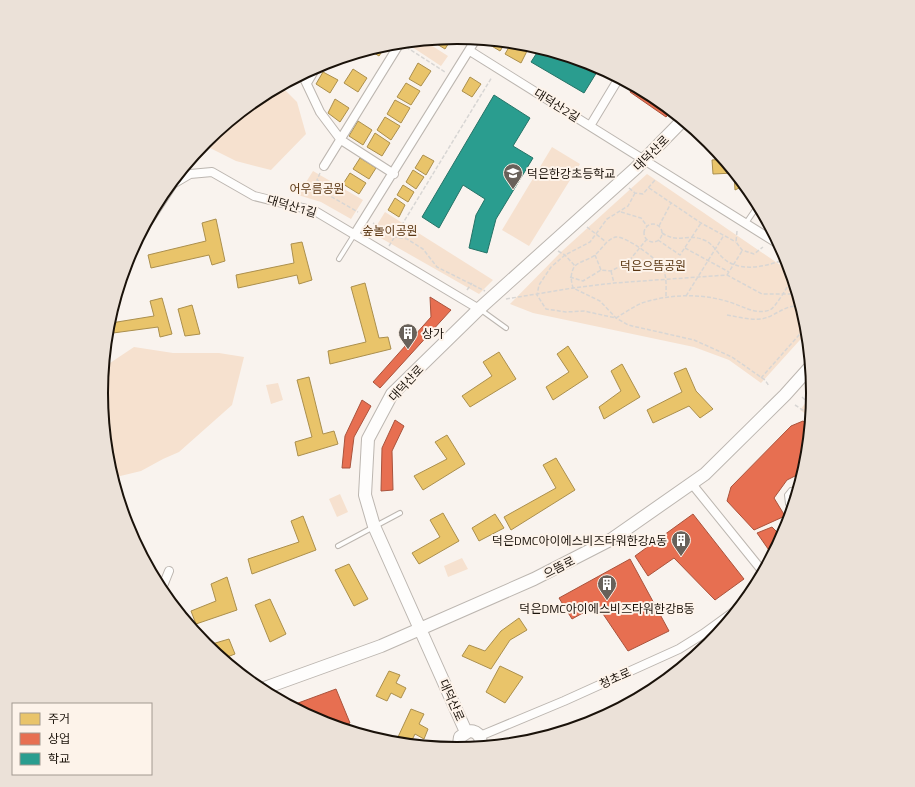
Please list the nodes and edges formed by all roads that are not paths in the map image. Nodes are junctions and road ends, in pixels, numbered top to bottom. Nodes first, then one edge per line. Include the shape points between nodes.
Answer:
1 (473, 45) edge
2 (396, 50) edge
3 (470, 51) junction
4 (310, 77) edge
5 (304, 79) edge
6 (616, 82) edge
7 (306, 83) junction
8 (679, 124) edge
9 (590, 126) junction
10 (341, 140) junction
11 (644, 160) junction
12 (324, 166) road end
13 (394, 174) junction
14 (182, 179) edge
15 (755, 210) edge
16 (746, 223) junction
17 (354, 235) junction
18 (771, 239) edge
19 (339, 259) dead end
20 (479, 309) junction
21 (506, 328) dead end
22 (806, 372) edge
23 (692, 484) junction
24 (793, 490) edge
25 (789, 504) edge
26 (400, 513) dead end
27 (374, 526) junction
28 (338, 546) dead end
29 (760, 568) edge
30 (169, 571) dead end
31 (164, 583) edge
32 (725, 618) edge
33 (420, 629) junction
34 (268, 687) edge
35 (466, 732) junction
36 (480, 742) edge
37 (461, 743) edge

1 - 3 street
2 - 10 street
3 - 9 street, 대덕산2길
3 - 13 street
4 - 7 street
5 - 7 street
6 - 9 street
7 - 10 street via 320,112
8 - 11 street, 대덕산로
9 - 11 street, 대덕산2길
10 - 12 street
10 - 13 street
11 - 16 street, 대덕산2길
11 - 20 street, 대덕산로
13 - 17 street
14 - 17 street, 대덕산1길 via 190,174 212,172 254,196 315,211
15 - 16 lane
16 - 18 street, 대덕산2길
17 - 19 lane
17 - 20 street, 대덕산1길
20 - 21 lane
20 - 27 street, 대덕산로 via 392,394 368,438 365,494
22 - 23 street, 으뜸로 via 774,407 706,474
23 - 29 street
23 - 33 street, 으뜸로 via 612,539 534,579
24 - 25 lane via 787,495
26 - 27 lane
27 - 28 lane
27 - 33 street, 대덕산로
30 - 31 street
32 - 36 street, 청초로 via 679,649
33 - 34 street, 으뜸로
33 - 35 street, 대덕산로
35 - 36 street via 475,732
35 - 37 street via 460,737

